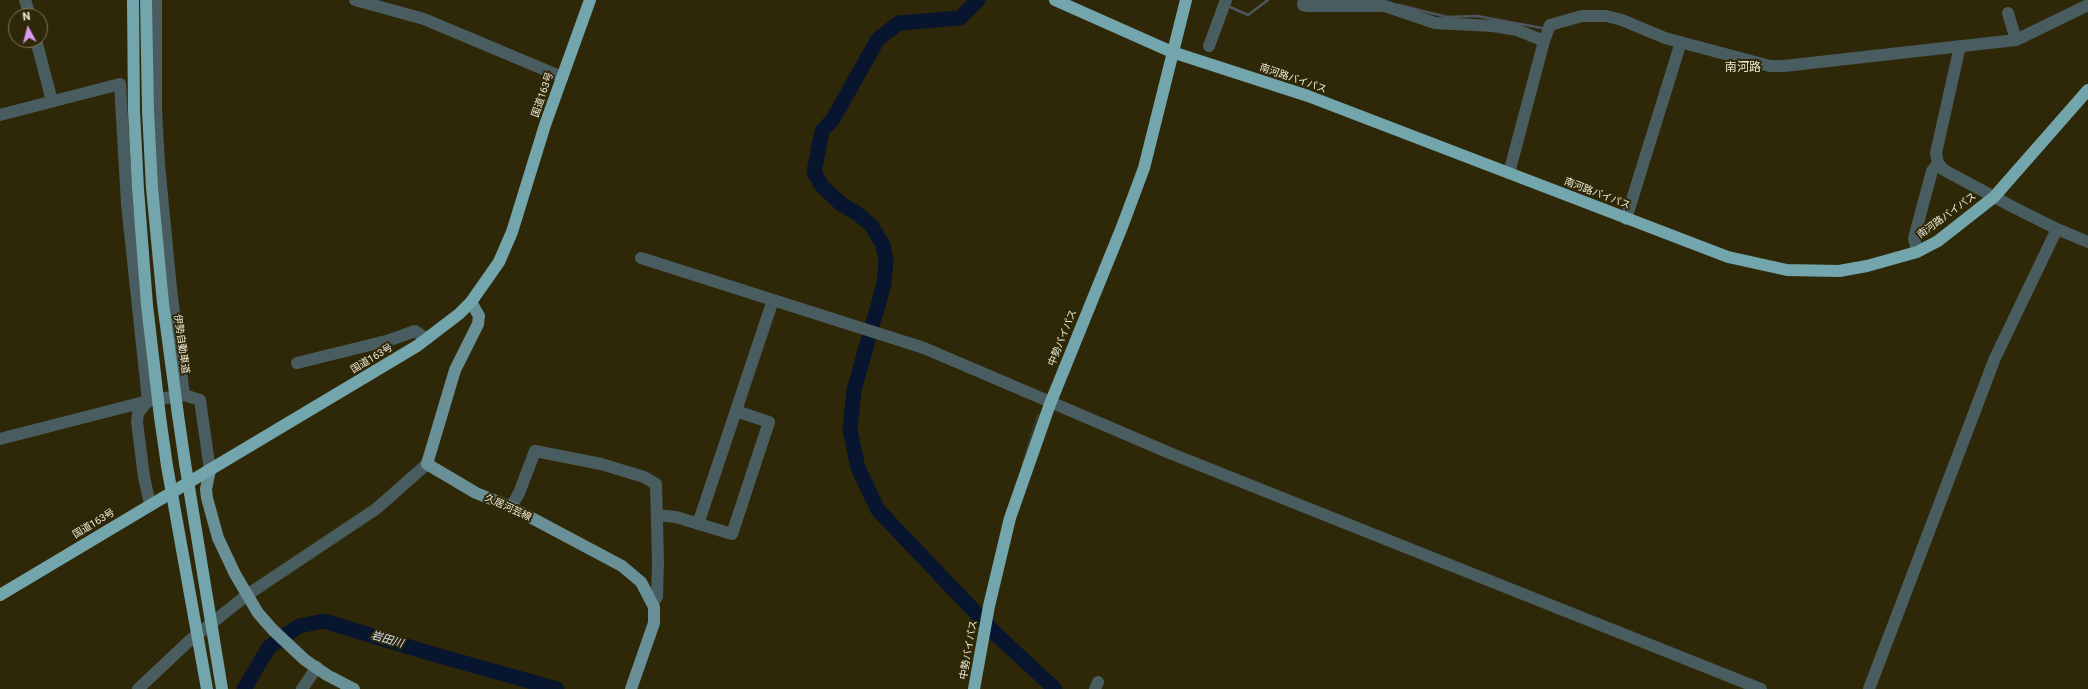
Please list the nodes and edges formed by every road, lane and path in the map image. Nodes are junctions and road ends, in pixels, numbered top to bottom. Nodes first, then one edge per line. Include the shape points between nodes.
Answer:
1 (133, 0) edge
2 (146, 0) edge
3 (156, 0) edge
4 (355, 0) edge
5 (590, 0) edge
6 (1055, 0) edge
7 (1186, 0) edge
8 (1226, 0) edge
9 (1303, 2) edge
10 (2088, 5) edge
11 (2008, 13) dead end
12 (2016, 40) junction
13 (1544, 41) junction
14 (1681, 42) junction
15 (1209, 46) dead end
16 (1960, 46) junction
17 (38, 48) edge
18 (1172, 52) junction
19 (562, 77) junction
20 (2088, 90) edge
21 (52, 101) junction
22 (0, 115) edge
23 (1937, 158) junction
24 (1509, 173) junction
25 (1994, 197) junction
26 (1626, 218) junction
27 (2057, 229) junction
28 (2088, 242) edge
29 (1917, 252) junction
30 (641, 258) dead end
31 (773, 300) junction
32 (471, 302) junction
33 (427, 339) junction
34 (297, 363) dead end
35 (184, 395) junction
36 (148, 401) junction
37 (1050, 404) junction
38 (736, 411) junction
39 (0, 438) edge
40 (427, 464) junction
41 (210, 470) junction
42 (150, 504) junction
43 (511, 507) junction
44 (657, 516) junction
45 (698, 524) junction
46 (0, 595) edge
47 (249, 599) junction
48 (653, 602) junction
49 (317, 667) junction
50 (632, 687) edge
51 (138, 689) edge
52 (206, 689) edge
53 (222, 689) edge
54 (302, 689) edge
55 (354, 689) edge
56 (974, 689) edge
57 (1761, 689) edge
58 (1869, 689) edge

1 - 52 highway, bridge via 134,110 147,304 167,466
2 - 53 highway, 伊勢自動車道, bridge via 152,188 162,303
3 - 35 street via 156,110 159,164
4 - 19 street via 424,19
5 - 19 highway, 国道163号
6 - 18 highway, 南河路バイパス
7 - 18 highway, 中勢バイパス
8 - 15 street
9 - 13 street via 1337,7 1385,6 1435,23 1493,26 1527,33
10 - 12 street
11 - 12 street
12 - 16 street
13 - 14 street via 1550,25 1582,16 1598,15 1622,20
13 - 24 street
14 - 16 street via 1770,66
14 - 26 street
16 - 23 street
17 - 21 street
18 - 24 highway, 南河路バイパス via 1308,96
18 - 37 highway, 中勢バイパス via 1144,168
19 - 32 highway, 国道163号 via 505,250
20 - 25 highway, 南河路バイパス
21 - 22 street
21 - 36 street via 120,84 127,204
23 - 25 street via 1944,170
23 - 29 street via 1914,238
24 - 26 highway, 南河路バイパス
25 - 27 street
25 - 29 highway, 南河路バイパス via 1938,241
26 - 29 highway, 南河路バイパス via 1728,257 1787,270 1839,271 1885,262
27 - 28 street
27 - 58 street via 1995,358
30 - 31 street
31 - 37 street via 924,348
31 - 38 street
32 - 33 highway, 国道163号
32 - 40 main road via 479,316 478,324 455,370
33 - 34 street via 415,331 390,340
33 - 41 highway, 国道163号
35 - 36 street
35 - 41 street via 200,400
36 - 39 street
36 - 42 street via 137,417
37 - 56 highway, 中勢バイパス via 1010,518 993,587
37 - 57 street
38 - 45 street
38 - 45 street via 769,422 732,534
40 - 43 main road, 久居河芸線 via 476,493
40 - 47 street via 376,509
41 - 42 highway, 国道163号
41 - 47 main road via 206,489 212,518 224,551
42 - 46 highway, 国道163号
43 - 44 street via 535,451 578,458 644,477 656,484
43 - 48 main road, 久居河芸線 via 622,566 641,582
44 - 45 street via 676,517
44 - 48 street via 657,597
47 - 49 main road via 273,630 305,660
47 - 51 street via 188,642
48 - 50 main road, 久居河芸線 via 653,630
49 - 54 street
49 - 55 main road

